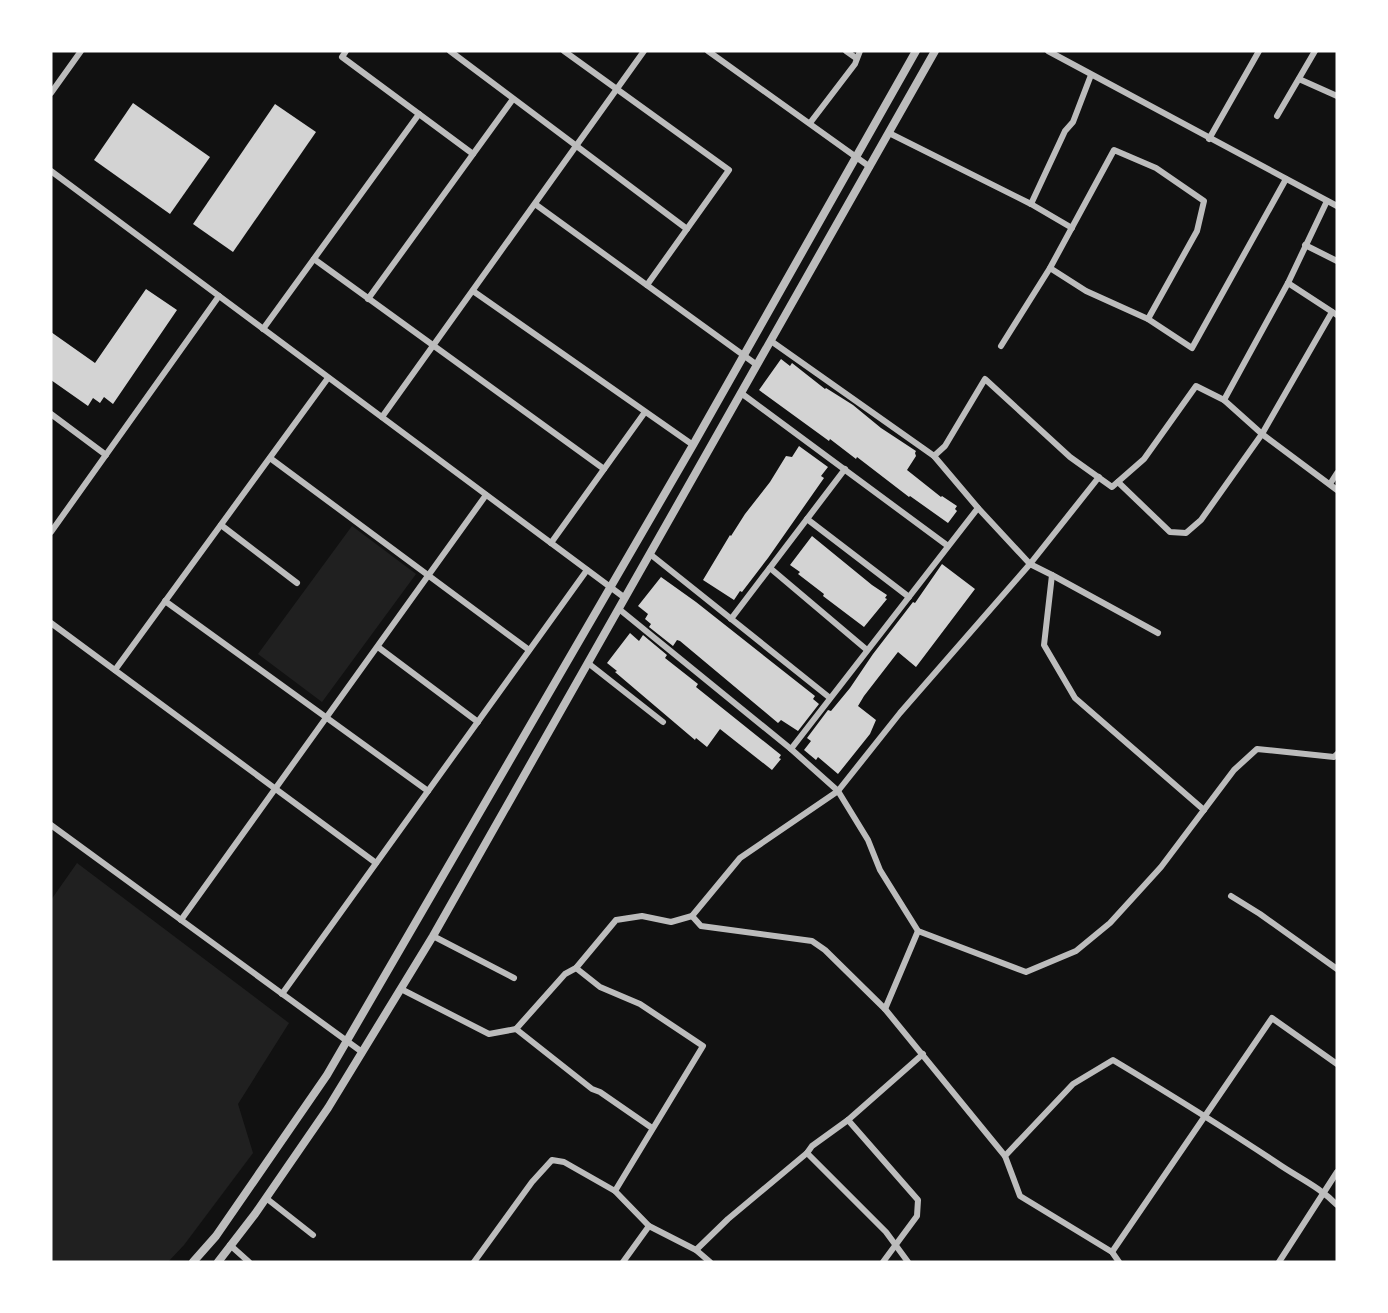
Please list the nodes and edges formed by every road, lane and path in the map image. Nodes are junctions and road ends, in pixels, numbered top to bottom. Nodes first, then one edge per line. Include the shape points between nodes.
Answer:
1 (81, 51) edge
2 (346, 51) edge
3 (450, 51) edge
4 (564, 51) edge
5 (644, 51) edge
6 (708, 51) edge
7 (846, 51) edge
8 (860, 51) edge
9 (916, 51) edge
10 (935, 51) edge
11 (1048, 51) edge
12 (1259, 51) edge
13 (1315, 51) edge
14 (856, 58) junction
15 (1091, 75) junction
16 (1299, 79) junction
17 (617, 89) junction
18 (51, 93) edge
19 (1337, 96) edge
20 (513, 99) junction
21 (419, 114) junction
22 (1277, 116) dead end
23 (810, 123) junction
24 (889, 133) junction
25 (1209, 139) junction
26 (576, 147) junction
27 (473, 154) junction
28 (856, 157) junction
29 (870, 167) junction
30 (51, 171) edge
31 (1286, 179) junction
32 (1327, 201) junction
33 (535, 204) junction
34 (1031, 204) junction
35 (1337, 206) edge
36 (1071, 228) junction
37 (687, 229) junction
38 (1305, 245) junction
39 (314, 260) junction
40 (1337, 261) edge
41 (1050, 268) junction
42 (1288, 283) junction
43 (647, 285) junction
44 (472, 291) junction
45 (219, 296) junction
46 (369, 299) junction
47 (1335, 313) edge
48 (1148, 320) junction
49 (263, 329) junction
50 (771, 341) junction
51 (434, 346) junction
52 (1001, 346) dead end
53 (744, 356) junction
54 (757, 365) junction
55 (328, 378) junction
56 (741, 393) junction
57 (1224, 400) junction
58 (645, 412) junction
59 (51, 414) edge
60 (382, 417) junction
61 (1262, 434) junction
62 (693, 446) junction
63 (106, 455) junction
64 (934, 456) junction
65 (270, 458) junction
66 (604, 469) junction
67 (845, 469) junction
68 (1337, 473) edge
69 (1099, 477) junction
70 (1118, 482) junction
71 (1330, 484) junction
72 (1337, 490) edge
73 (486, 495) junction
74 (978, 508) junction
75 (807, 519) junction
76 (220, 525) junction
77 (51, 532) edge
78 (551, 543) junction
79 (948, 546) junction
80 (650, 554) junction
81 (1030, 564) junction
82 (770, 568) junction
83 (586, 570) junction
84 (429, 575) junction
85 (1052, 575) junction
86 (297, 583) dead end
87 (611, 588) junction
88 (909, 597) junction
89 (625, 598) junction
90 (165, 601) junction
91 (619, 609) junction
92 (731, 619) junction
93 (51, 623) edge
94 (1158, 633) dead end
95 (378, 646) junction
96 (529, 650) junction
97 (867, 650) junction
98 (588, 663) junction
99 (115, 670) junction
100 (830, 698) junction
101 (327, 717) junction
102 (478, 722) junction
103 (663, 722) dead end
104 (791, 749) junction
105 (1337, 754) edge
106 (275, 789) junction
107 (428, 791) junction
108 (838, 791) junction
109 (1204, 810) junction
110 (51, 825) edge
111 (376, 863) junction
112 (1231, 896) dead end
113 (692, 916) junction
114 (181, 920) junction
115 (918, 932) junction
116 (433, 936) junction
117 (576, 968) junction
118 (1337, 969) edge
119 (514, 978) dead end
120 (401, 989) junction
121 (282, 994) junction
122 (885, 1009) junction
123 (516, 1029) junction
124 (347, 1041) junction
125 (362, 1052) junction
126 (922, 1054) junction
127 (1337, 1064) edge
128 (1206, 1116) junction
129 (848, 1120) junction
130 (652, 1128) junction
131 (807, 1153) junction
132 (1005, 1156) junction
133 (1337, 1172) edge
134 (615, 1191) junction
135 (1324, 1192) junction
136 (266, 1197) junction
137 (1337, 1205) edge
138 (649, 1226) junction
139 (313, 1235) dead end
140 (230, 1245) junction
141 (895, 1246) junction
142 (696, 1250) junction
143 (1112, 1252) junction
144 (193, 1262) edge
145 (218, 1262) edge
146 (249, 1262) edge
147 (474, 1262) edge
148 (623, 1262) edge
149 (710, 1262) edge
150 (883, 1262) edge
151 (908, 1262) edge
152 (1119, 1262) edge
153 (1279, 1262) edge

1 - 18 street
2 - 21 street via 342,57
3 - 20 street
4 - 17 street
5 - 17 street
6 - 23 street
7 - 14 street
8 - 14 street
9 - 28 street
10 - 24 street
11 - 15 street
12 - 25 street
13 - 16 street
14 - 23 street
15 - 25 street
15 - 34 street
16 - 19 street
16 - 22 street
17 - 26 street
17 - 37 street via 729,170
20 - 26 street
20 - 27 street
21 - 27 street
21 - 39 street
23 - 28 street
24 - 29 street
24 - 34 street
25 - 31 street
26 - 33 street
26 - 37 street
27 - 46 street
28 - 29 street
28 - 53 street
29 - 50 street
30 - 45 street
31 - 32 street
31 - 48 street via 1192,348
32 - 35 street
32 - 38 street
33 - 43 street
33 - 44 street
34 - 36 street
36 - 41 street
36 - 48 street via 1114,150 1156,168 1204,201 1197,231
37 - 43 street
38 - 40 street
38 - 42 street
39 - 46 street
39 - 49 street
41 - 48 street via 1086,291
41 - 52 street
42 - 47 street
42 - 57 street
43 - 53 street
44 - 51 street
44 - 58 street
45 - 49 street
45 - 63 street
46 - 51 street
47 - 61 street
49 - 55 street
50 - 54 street
50 - 64 street
51 - 60 street
51 - 66 street
53 - 54 street
53 - 62 street
54 - 56 street
55 - 60 street
55 - 65 street
56 - 67 street
56 - 80 street
57 - 61 street
57 - 70 street via 1196,386 1144,459
58 - 62 street
58 - 66 street
59 - 63 street
60 - 73 street
61 - 70 street via 1201,520 1186,533 1170,532
61 - 71 street
62 - 87 street
63 - 77 street
64 - 69 street via 945,446 985,379 1070,457
64 - 74 street
65 - 76 street
65 - 84 street
66 - 78 street
67 - 75 street
67 - 79 street
68 - 71 street
69 - 70 street via 1112,487
69 - 81 street
71 - 72 street
73 - 78 street
73 - 84 street
74 - 79 street
74 - 81 street
75 - 82 street
75 - 88 street
76 - 86 street
76 - 90 street
78 - 83 street
79 - 88 street
80 - 89 street
80 - 92 street
81 - 85 street
81 - 108 street via 900,713
82 - 92 street
82 - 97 street
83 - 87 street
83 - 96 street
84 - 95 street
84 - 96 street
85 - 94 street
85 - 109 street via 1044,645 1075,698
87 - 89 street
87 - 124 street
88 - 97 street
89 - 91 street
90 - 99 street
90 - 101 street
91 - 98 street
91 - 104 street
92 - 100 street
93 - 99 street
95 - 101 street
95 - 102 street
96 - 102 street
97 - 100 street
98 - 103 street
98 - 116 street
99 - 106 street
100 - 104 street
101 - 106 street
101 - 107 street
102 - 107 street
104 - 108 street
105 - 109 street via 1334,757 1257,749 1234,770
106 - 111 street
106 - 114 street
107 - 111 street
108 - 113 street via 740,858
108 - 115 street
109 - 115 street via 1161,867 1110,923 1076,951 1026,972
110 - 114 street
111 - 121 street
112 - 118 street
113 - 117 street via 671,922 642,916 616,920
113 - 122 street via 701,926 812,941
114 - 121 street
115 - 122 street
116 - 119 street
116 - 120 street
117 - 123 street
117 - 130 street via 600,987 640,1004 703,1046
120 - 123 street via 489,1034
120 - 125 street
121 - 124 street
122 - 126 street
123 - 130 street via 592,1089
124 - 125 street
124 - 144 street via 216,1236
125 - 136 street
126 - 129 street
126 - 132 street
127 - 128 street via 1272,1018
128 - 132 street via 1113,1060 1073,1084
128 - 135 street
128 - 143 street
129 - 131 street
129 - 141 street via 918,1200 917,1216
130 - 134 street
131 - 141 street via 886,1232
131 - 142 street
132 - 143 street via 1020,1196
133 - 135 street
134 - 138 street
134 - 147 street via 564,1162 552,1160
135 - 137 street
135 - 153 street
136 - 139 street
136 - 140 street
138 - 142 street
138 - 148 street
140 - 145 street
140 - 146 street
141 - 150 street
141 - 151 street
142 - 149 street
143 - 152 street

